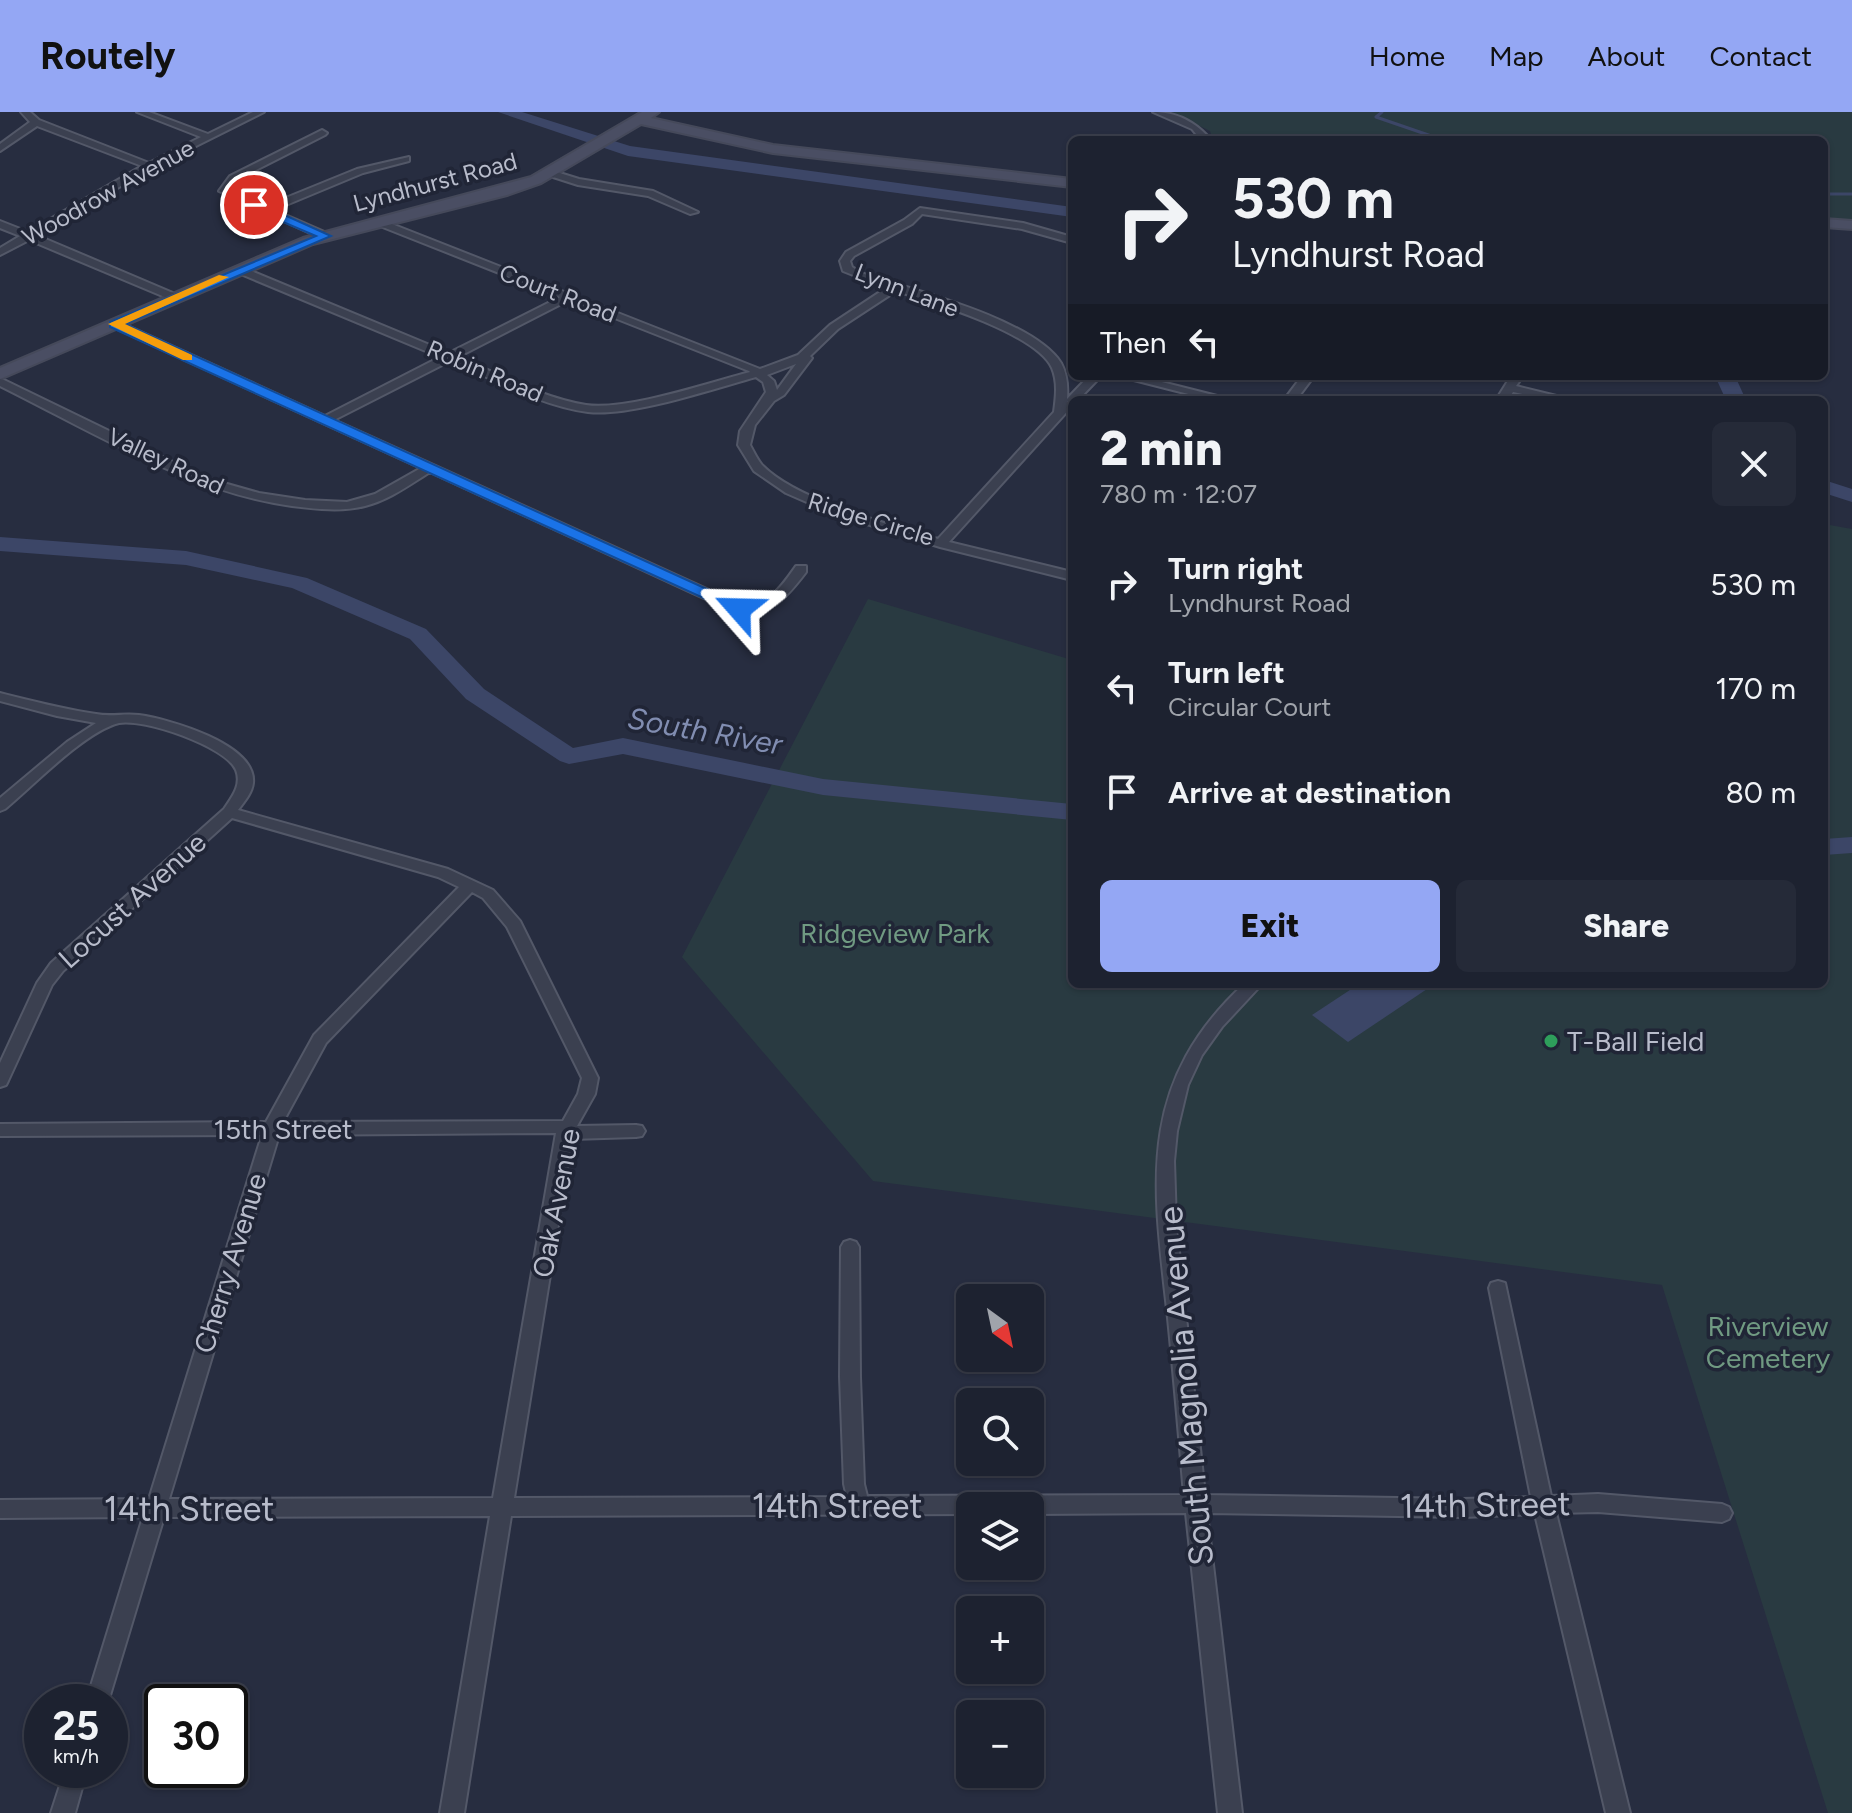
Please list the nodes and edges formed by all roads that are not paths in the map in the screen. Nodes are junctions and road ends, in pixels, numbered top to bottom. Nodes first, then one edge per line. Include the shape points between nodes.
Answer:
1 (25, 112) edge
2 (141, 112) edge
3 (260, 112) edge
4 (1157, 112) edge
5 (646, 116) edge
6 (36, 122) junction
7 (322, 133) dead end
8 (1204, 136) edge
9 (208, 137) junction
10 (0, 148) edge
11 (406, 159) dead end
12 (149, 166) junction
13 (550, 173) junction
14 (1068, 183) edge
15 (265, 210) junction
16 (693, 212) dead end
17 (379, 222) junction
18 (1828, 223) edge
19 (0, 224) edge
20 (1852, 225) edge
21 (27, 235) junction
22 (325, 236) junction
23 (1068, 239) edge
24 (0, 252) edge
25 (240, 270) junction
26 (893, 288) junction
27 (568, 297) junction
28 (176, 298) junction
29 (115, 324) junction
30 (808, 353) junction
31 (451, 357) junction
32 (1053, 360) junction
33 (796, 361) junction
34 (739, 363) junction
35 (1068, 363) edge
36 (0, 374) edge
37 (760, 374) junction
38 (741, 380) junction
39 (1091, 380) edge
40 (1141, 380) edge
41 (1515, 380) edge
42 (0, 382) edge
43 (726, 384) junction
44 (1510, 388) junction
45 (771, 395) junction
46 (1076, 396) edge
47 (1210, 396) edge
48 (1505, 396) edge
49 (1548, 396) edge
50 (1068, 404) edge
51 (1060, 413) junction
52 (325, 420) junction
53 (429, 468) junction
54 (943, 541) junction
55 (801, 569) dead end
56 (1068, 575) edge
57 (0, 697) edge
58 (110, 721) junction
59 (0, 806) edge
60 (229, 812) junction
61 (471, 884) junction
62 (1250, 988) edge
63 (0, 1081) edge
64 (0, 1130) edge
65 (271, 1130) junction
66 (565, 1130) junction
67 (636, 1131) dead end
68 (850, 1247) dead end
69 (1498, 1288) dead end
70 (1195, 1504) junction
71 (1543, 1504) junction
72 (859, 1505) junction
73 (503, 1507) junction
74 (0, 1509) edge
75 (156, 1509) junction
76 (1722, 1513) dead end
77 (103, 1684) edge
78 (71, 1788) edge
79 (63, 1813) edge
80 (452, 1813) edge
81 (1230, 1813) edge
82 (1618, 1813) edge

1 - 6 street
2 - 9 street
3 - 9 street, Woodrow Avenue
4 - 8 street via 1183,120
5 - 13 main road, Lyndhurst Road
5 - 14 main road via 773,149
6 - 10 street
6 - 12 street
7 - 15 street via 224,186 226,194
9 - 12 street, Woodrow Avenue
11 - 15 street via 360,171
12 - 21 street, Woodrow Avenue
13 - 16 street via 650,193
13 - 17 main road, Lyndhurst Road via 502,192
15 - 22 street
17 - 22 main road, Lyndhurst Road
17 - 27 street, Court Road
18 - 20 main road
19 - 21 street
21 - 24 street, Woodrow Avenue
21 - 28 street
22 - 25 main road, Lyndhurst Road
23 - 26 street, Lynn Lane via 1023,226 920,211 845,261 853,273
25 - 28 main road, Lyndhurst Road
25 - 31 street, Robin Road
26 - 30 street, Ridge Circle via 834,327
26 - 32 street, Lynn Lane via 1003,328
27 - 31 street
27 - 34 street, Court Road
28 - 29 main road, Lyndhurst Road
29 - 36 main road, Lyndhurst Road
29 - 52 street
30 - 33 street, Ridge Circle
30 - 45 street, Ridge Circle via 780,393
31 - 43 street, Robin Road via 555,401 589,409 623,408
31 - 52 street
32 - 35 street, Lynn Lane
32 - 51 street via 1062,392
33 - 34 street, Court Road
33 - 37 street, Ridge Circle
34 - 37 street, Court Road
34 - 38 street via 744,370
37 - 38 street, Robin Road
37 - 45 street
38 - 43 street, Robin Road
39 - 46 street
40 - 47 street
41 - 44 street
42 - 53 street, Valley Road via 231,491 356,504
43 - 45 street via 748,384
44 - 48 street
44 - 49 street
45 - 54 street, Ridge Circle via 744,441 749,457 764,474 826,508
50 - 51 street
51 - 54 street
52 - 53 street
53 - 55 street via 739,609 775,602
54 - 56 street, Ridge Circle
57 - 58 street
58 - 59 street
58 - 60 street via 130,718 161,724 227,750 240,761 245,775 240,797
60 - 61 street, Oak Avenue
60 - 63 street, Locust Avenue via 57,967
61 - 65 street, Cherry Avenue via 320,1039
61 - 66 street, Oak Avenue via 497,901 514,925 590,1078
62 - 70 street, South Magnolia Avenue via 1205,1035 1175,1101 1169,1135 1168,1219
64 - 65 street, 15th Street
65 - 66 street, 15th Street
65 - 75 street, Cherry Avenue
66 - 67 street, 15th Street
66 - 73 street, Oak Avenue
68 - 72 street via 850,1377
69 - 71 street
70 - 71 street, 14th Street
70 - 72 street, 14th Street
70 - 81 street, South Magnolia Avenue
71 - 76 street, 14th Street
71 - 82 street
72 - 73 street, 14th Street
73 - 75 street, 14th Street
73 - 80 street, Oak Avenue
74 - 75 street, 14th Street
75 - 77 street, Cherry Avenue
78 - 79 street

